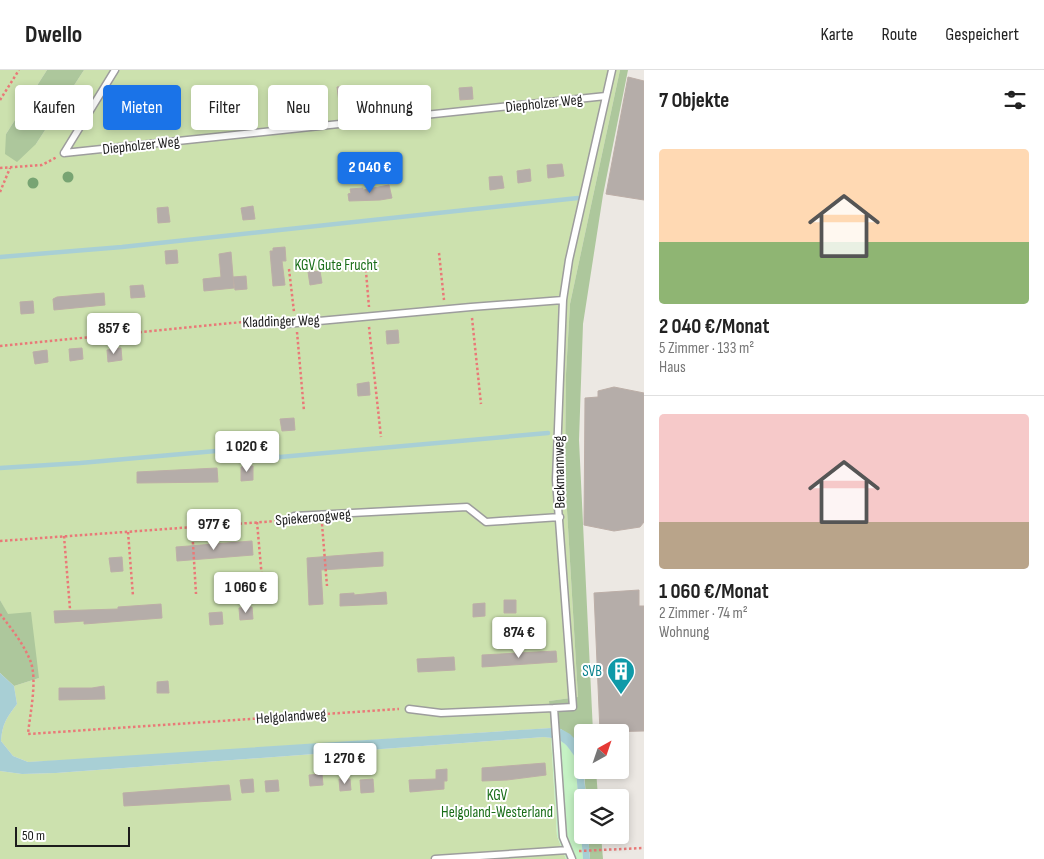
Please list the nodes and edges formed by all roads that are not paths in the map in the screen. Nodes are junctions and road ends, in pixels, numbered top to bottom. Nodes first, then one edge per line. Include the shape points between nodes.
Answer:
1 (115, 70) edge
2 (612, 70) edge
3 (606, 96) junction
4 (563, 300) junction
5 (286, 324) road end
6 (294, 516) road end
7 (560, 517) junction
8 (554, 708) junction
9 (409, 709) road end
10 (568, 850) junction
11 (435, 859) edge
12 (572, 859) edge

1 - 3 lane, Diepholzer Weg via 64,154
2 - 3 lane, Beckmannweg
3 - 4 lane, Beckmannweg
4 - 5 lane, Kladdinger Weg
4 - 7 lane, Beckmannweg via 556,480
6 - 7 lane, Spiekeroogweg via 467,507 486,522
7 - 8 lane, Beckmannweg via 573,707
8 - 9 lane via 441,713
8 - 10 lane via 563,837
10 - 11 lane
10 - 12 lane

